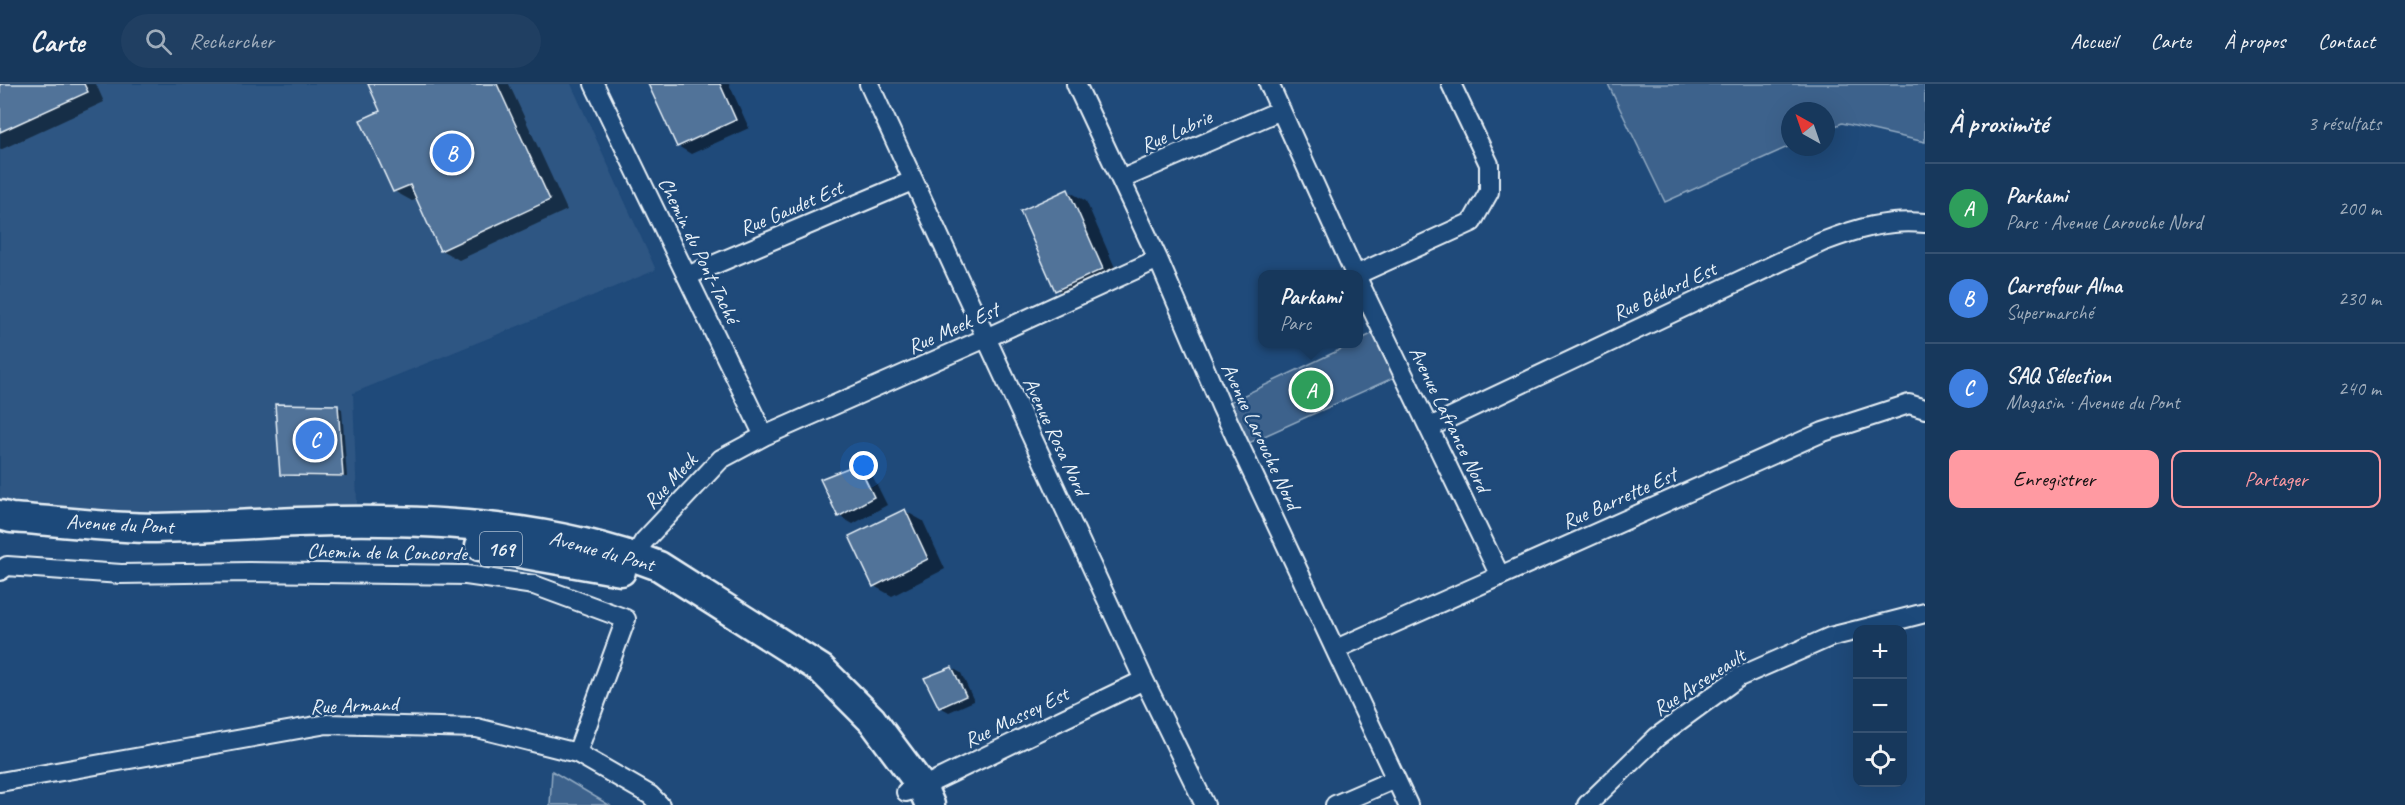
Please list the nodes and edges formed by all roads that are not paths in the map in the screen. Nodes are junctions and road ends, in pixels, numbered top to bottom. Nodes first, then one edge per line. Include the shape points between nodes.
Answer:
1 (594, 84) edge
2 (869, 84) edge
3 (1076, 84) edge
4 (1269, 84) edge
5 (1451, 84) edge
6 (1281, 110) junction
7 (1122, 179) junction
8 (912, 181) junction
9 (1925, 223) edge
10 (1158, 259) junction
11 (1355, 270) edge
12 (1363, 271) edge
13 (687, 276) junction
14 (1363, 290) edge
15 (986, 338) junction
16 (1925, 409) edge
17 (1430, 427) junction
18 (764, 436) junction
19 (0, 515) edge
20 (0, 529) edge
21 (627, 564) junction
22 (0, 571) edge
23 (1500, 576) junction
24 (1925, 613) edge
25 (1878, 625) edge
26 (1853, 631) edge
27 (1336, 649) junction
28 (1144, 680) junction
29 (577, 753) junction
30 (1395, 779) junction
31 (0, 782) edge
32 (917, 797) edge
33 (651, 802) edge
34 (1597, 802) edge
35 (1205, 805) edge
36 (1335, 805) edge
37 (1408, 805) edge

1 - 13 street, Chemin du Pont-Taché
2 - 8 street, Avenue Rosa Nord
3 - 7 street, Avenue Larouche Nord
4 - 6 street
5 - 12 street via 1489,164 1489,192 1472,222
6 - 7 street, Rue Labrie
6 - 11 street
7 - 10 street, Avenue Larouche Nord
8 - 13 street, Rue Gaudet Est
8 - 15 street, Avenue Rosa Nord
9 - 17 street, Rue Bédard Est via 1865,226 1822,242
10 - 15 street, Rue Meek Est
10 - 27 street, Avenue Larouche Nord via 1221,406
13 - 18 street, Chemin du Pont-Taché
14 - 17 street, Avenue Lafrance Nord
15 - 18 street, Rue Meek Est
15 - 28 street, Avenue Rosa Nord
16 - 23 street, Rue Barrette Est via 1909,405 1822,432
17 - 23 street, Avenue Lafrance Nord
18 - 21 street, Rue Meek via 721,459
19 - 21 main road, Avenue du Pont via 153,528 333,521 445,523 553,536
20 - 21 main road, Avenue du Pont / 169 via 58,541 148,546 251,541 440,541
21 - 32 main road, Avenue du Pont / 169 via 709,612 801,676
22 - 29 street, Chemin de la Concorde via 7,566 121,574 466,575 534,585 626,619
23 - 27 street, Rue Barrette Est
24 - 25 street, Rue Arseneault
26 - 34 street, Rue Arseneault via 1830,637 1739,677 1657,737
27 - 30 street, Avenue Larouche Nord
28 - 32 street, Rue Massey Est
28 - 35 street, Avenue Rosa Nord
29 - 31 street, Rue Armand via 477,728 327,724
29 - 33 street, Rue Armand
30 - 36 street
30 - 37 street, Avenue Larouche Nord

